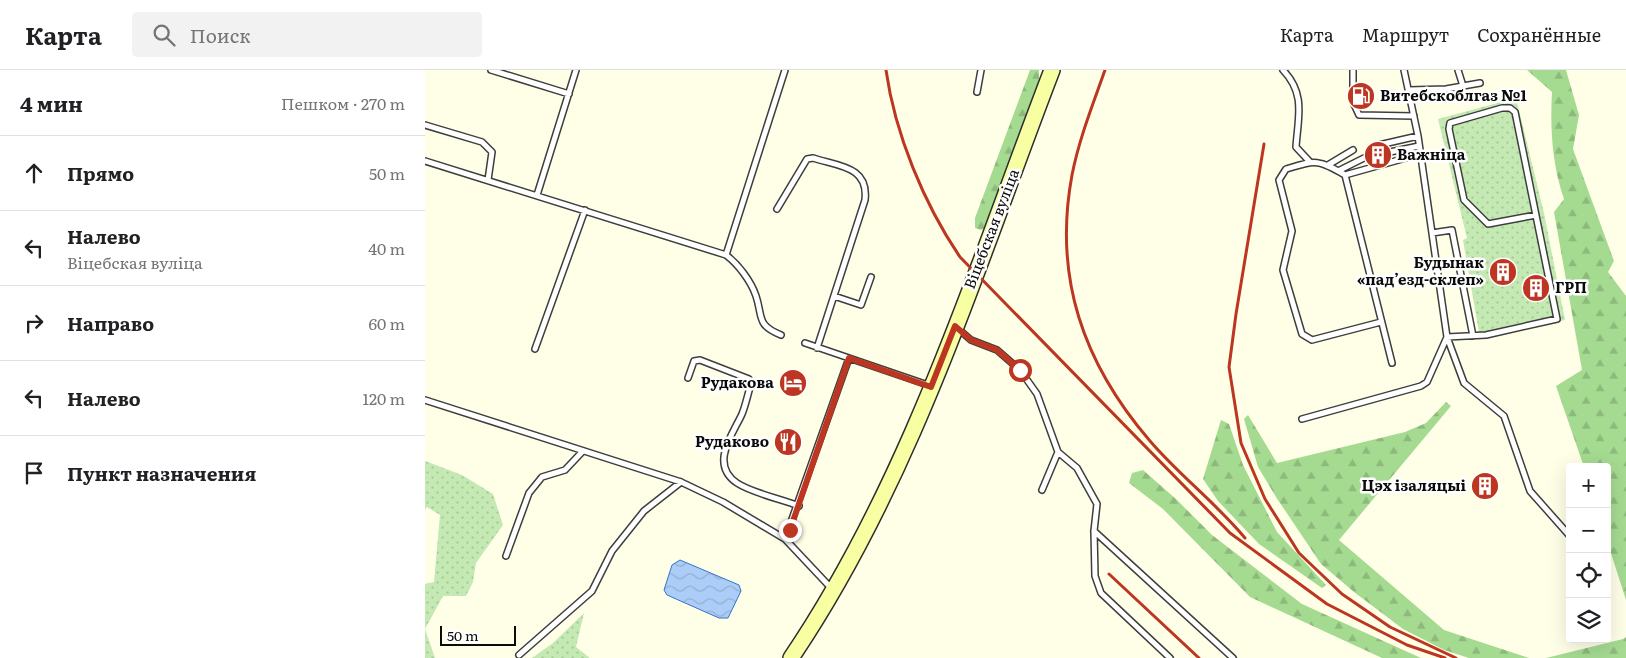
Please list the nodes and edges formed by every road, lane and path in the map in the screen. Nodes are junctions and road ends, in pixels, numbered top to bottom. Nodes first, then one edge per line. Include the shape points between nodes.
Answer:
1 (491, 70) edge
2 (576, 70) edge
3 (785, 70) edge
4 (981, 70) edge
5 (1052, 70) edge
6 (1284, 70) edge
7 (1353, 70) edge
8 (1405, 70) edge
9 (1458, 70) edge
10 (1480, 84) dead end
11 (1463, 86) junction
12 (1353, 87) dead end
13 (1409, 90) junction
14 (977, 92) dead end
15 (569, 94) junction
16 (1353, 102) dead end
17 (1414, 116) junction
18 (425, 125) edge
19 (1418, 136) junction
20 (1379, 145) dead end
21 (1419, 146) junction
22 (1353, 150) dead end
23 (1390, 152) dead end
24 (1421, 154) junction
25 (1366, 157) dead end
26 (425, 161) edge
27 (1310, 162) junction
28 (1328, 165) junction
29 (1338, 171) junction
30 (1345, 175) junction
31 (488, 180) junction
32 (537, 195) junction
33 (585, 210) junction
34 (777, 210) dead end
35 (1536, 215) junction
36 (1432, 233) junction
37 (726, 255) junction
38 (871, 277) dead end
39 (834, 296) junction
40 (1381, 322) junction
41 (955, 326) junction
42 (781, 335) dead end
43 (1447, 336) junction
44 (1473, 336) junction
45 (805, 344) dead end
46 (817, 348) junction
47 (535, 349) dead end
48 (849, 358) junction
49 (1392, 363) dead end
50 (688, 378) dead end
51 (931, 387) junction
52 (425, 400) edge
53 (1302, 419) dead end
54 (582, 452) junction
55 (1058, 452) junction
56 (681, 482) junction
57 (1043, 490) dead end
58 (799, 506) junction
59 (1094, 531) junction
60 (1566, 533) edge
61 (785, 539) junction
62 (506, 556) dead end
63 (834, 592) junction
64 (519, 655) dead end
65 (791, 658) edge
66 (1170, 658) edge
67 (1233, 658) edge

1 - 15 lane
2 - 15 lane
3 - 37 lane
4 - 14 lane
5 - 41 main road, Віцебская вуліца
6 - 27 lane via 1300,99 1296,147
7 - 12 lane
8 - 13 lane
9 - 11 lane
10 - 11 lane
11 - 13 lane
13 - 17 lane
15 - 32 lane
16 - 17 lane via 1359,116
17 - 19 lane
18 - 31 lane via 482,142 492,152
19 - 20 lane
19 - 21 lane
21 - 23 lane
21 - 24 lane
22 - 28 lane
24 - 30 lane
24 - 36 lane
25 - 29 lane
26 - 31 lane
27 - 28 lane
27 - 40 lane via 1286,169 1279,180 1291,231 1283,270 1302,334 1312,340
28 - 29 lane
29 - 30 lane
30 - 40 lane
31 - 32 lane
32 - 33 lane
33 - 37 lane
33 - 47 lane
34 - 39 lane via 807,159 855,171 863,179 867,189 865,200
35 - 35 lane via 1515,112 1502,108 1450,123 1464,200 1488,224
35 - 44 lane via 1557,319
36 - 43 lane
36 - 44 lane via 1453,230
37 - 42 lane via 737,263 756,294 761,321 769,330
38 - 39 lane via 861,305
39 - 46 lane
40 - 49 lane
41 - 51 main road, Віцебская вуліца
41 - 55 lane via 971,340 997,350 1020,370 1037,394
43 - 44 lane
43 - 53 lane via 1427,382 1421,386
43 - 60 lane via 1464,383 1504,416 1530,491
45 - 46 lane
46 - 48 lane
48 - 51 lane
48 - 58 lane
50 - 58 lane via 694,362 700,360 749,379 751,384 742,414 725,448 724,466 738,484
51 - 63 main road, Віцебская вуліца via 861,543
52 - 54 lane
54 - 56 lane
54 - 62 lane via 565,470 542,477 529,493
55 - 57 lane
55 - 59 lane via 1077,468 1097,504
56 - 61 lane via 723,502
56 - 64 lane via 638,517 612,551 592,591
58 - 61 lane
59 - 66 lane via 1095,576 1101,594
59 - 67 lane
61 - 63 lane
63 - 65 main road, Віцебская вуліца

